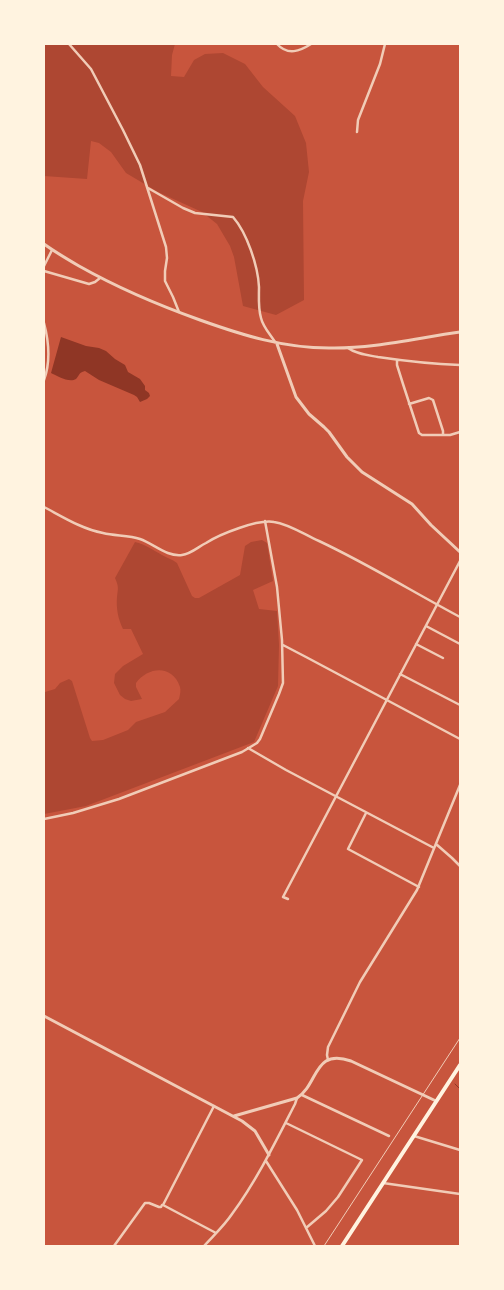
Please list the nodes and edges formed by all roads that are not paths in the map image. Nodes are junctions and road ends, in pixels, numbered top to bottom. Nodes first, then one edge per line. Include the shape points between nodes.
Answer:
1 (70, 44) edge
2 (278, 44) edge
3 (311, 44) edge
4 (385, 44) edge
5 (357, 132) dead end
6 (148, 188) junction
7 (44, 244) edge
8 (52, 250) junction
9 (44, 266) edge
10 (44, 271) edge
11 (100, 278) junction
12 (179, 312) junction
13 (44, 324) edge
14 (460, 332) edge
15 (276, 343) junction
16 (348, 348) junction
17 (397, 360) junction
18 (460, 364) edge
19 (44, 380) edge
20 (409, 404) junction
21 (460, 432) edge
22 (443, 435) junction
23 (44, 507) edge
24 (265, 521) junction
25 (460, 552) edge
26 (460, 561) edge
27 (437, 604) junction
28 (460, 616) edge
29 (426, 626) junction
30 (416, 644) junction
31 (460, 644) edge
32 (282, 645) junction
33 (443, 658) dead end
34 (400, 674) junction
35 (386, 700) junction
36 (460, 705) edge
37 (460, 739) edge
38 (248, 748) junction
39 (460, 785) edge
40 (335, 797) junction
41 (366, 813) junction
42 (44, 818) edge
43 (436, 844) junction
44 (434, 848) junction
45 (460, 866) edge
46 (418, 887) junction
47 (288, 899) dead end
48 (44, 1016) edge
49 (460, 1038) edge
50 (328, 1060) junction
51 (460, 1065) edge
52 (302, 1095) junction
53 (423, 1095) junction
54 (297, 1098) junction
55 (436, 1101) junction
56 (214, 1106) junction
57 (234, 1116) junction
58 (286, 1123) junction
59 (390, 1136) dead end
60 (414, 1136) junction
61 (460, 1150) edge
62 (269, 1155) junction
63 (266, 1160) junction
64 (383, 1183) junction
65 (460, 1194) edge
66 (162, 1205) junction
67 (306, 1228) junction
68 (216, 1233) junction
69 (114, 1246) edge
70 (204, 1246) edge
71 (315, 1246) edge
72 (324, 1246) edge
73 (342, 1246) edge

1 - 6 street via 91,69 140,165
2 - 3 street via 289,52 302,50
4 - 5 street via 358,120
6 - 12 street via 166,247 165,281
6 - 15 street via 195,213 233,217 248,244 258,277 260,317
7 - 8 street
8 - 9 street
8 - 11 street
10 - 11 street via 89,284
11 - 12 street
12 - 15 street
13 - 19 street via 49,353
14 - 16 street
15 - 16 street via 310,348
15 - 25 street via 302,406 329,432 346,457 362,472 412,504
16 - 17 street via 357,353
17 - 18 street
17 - 20 street
20 - 22 street via 419,433
20 - 22 street via 429,398 433,400
21 - 22 street
23 - 24 street via 88,529 140,539 177,555 190,553 224,534
24 - 27 street via 280,523 355,558
24 - 32 street via 277,587
26 - 27 street
27 - 28 street
27 - 29 street
29 - 30 street
29 - 31 street
30 - 33 street
30 - 34 street
32 - 35 street
32 - 38 street via 282,688 260,738
34 - 35 street
34 - 36 street
35 - 37 street
35 - 40 street
38 - 40 street
38 - 42 street via 119,799
39 - 43 street
40 - 41 street
40 - 47 street via 283,896
41 - 44 street
41 - 46 street via 348,849
43 - 44 street
43 - 45 street
44 - 46 street
46 - 50 street via 360,982 328,1047
48 - 56 street
49 - 53 lane
50 - 52 street via 320,1066
50 - 53 street via 351,1061
51 - 55 highway
52 - 54 street
52 - 59 street
53 - 55 street
53 - 72 lane
54 - 57 street
54 - 58 street
55 - 60 highway
56 - 57 street
56 - 66 street
57 - 62 street via 252,1128
58 - 62 street
58 - 67 street via 362,1160 326,1211
60 - 61 street
60 - 64 highway
62 - 63 street
63 - 67 street
63 - 68 street via 236,1209
64 - 65 street
64 - 73 highway
66 - 68 street
66 - 69 street via 160,1208 145,1203
67 - 71 street
68 - 70 street

